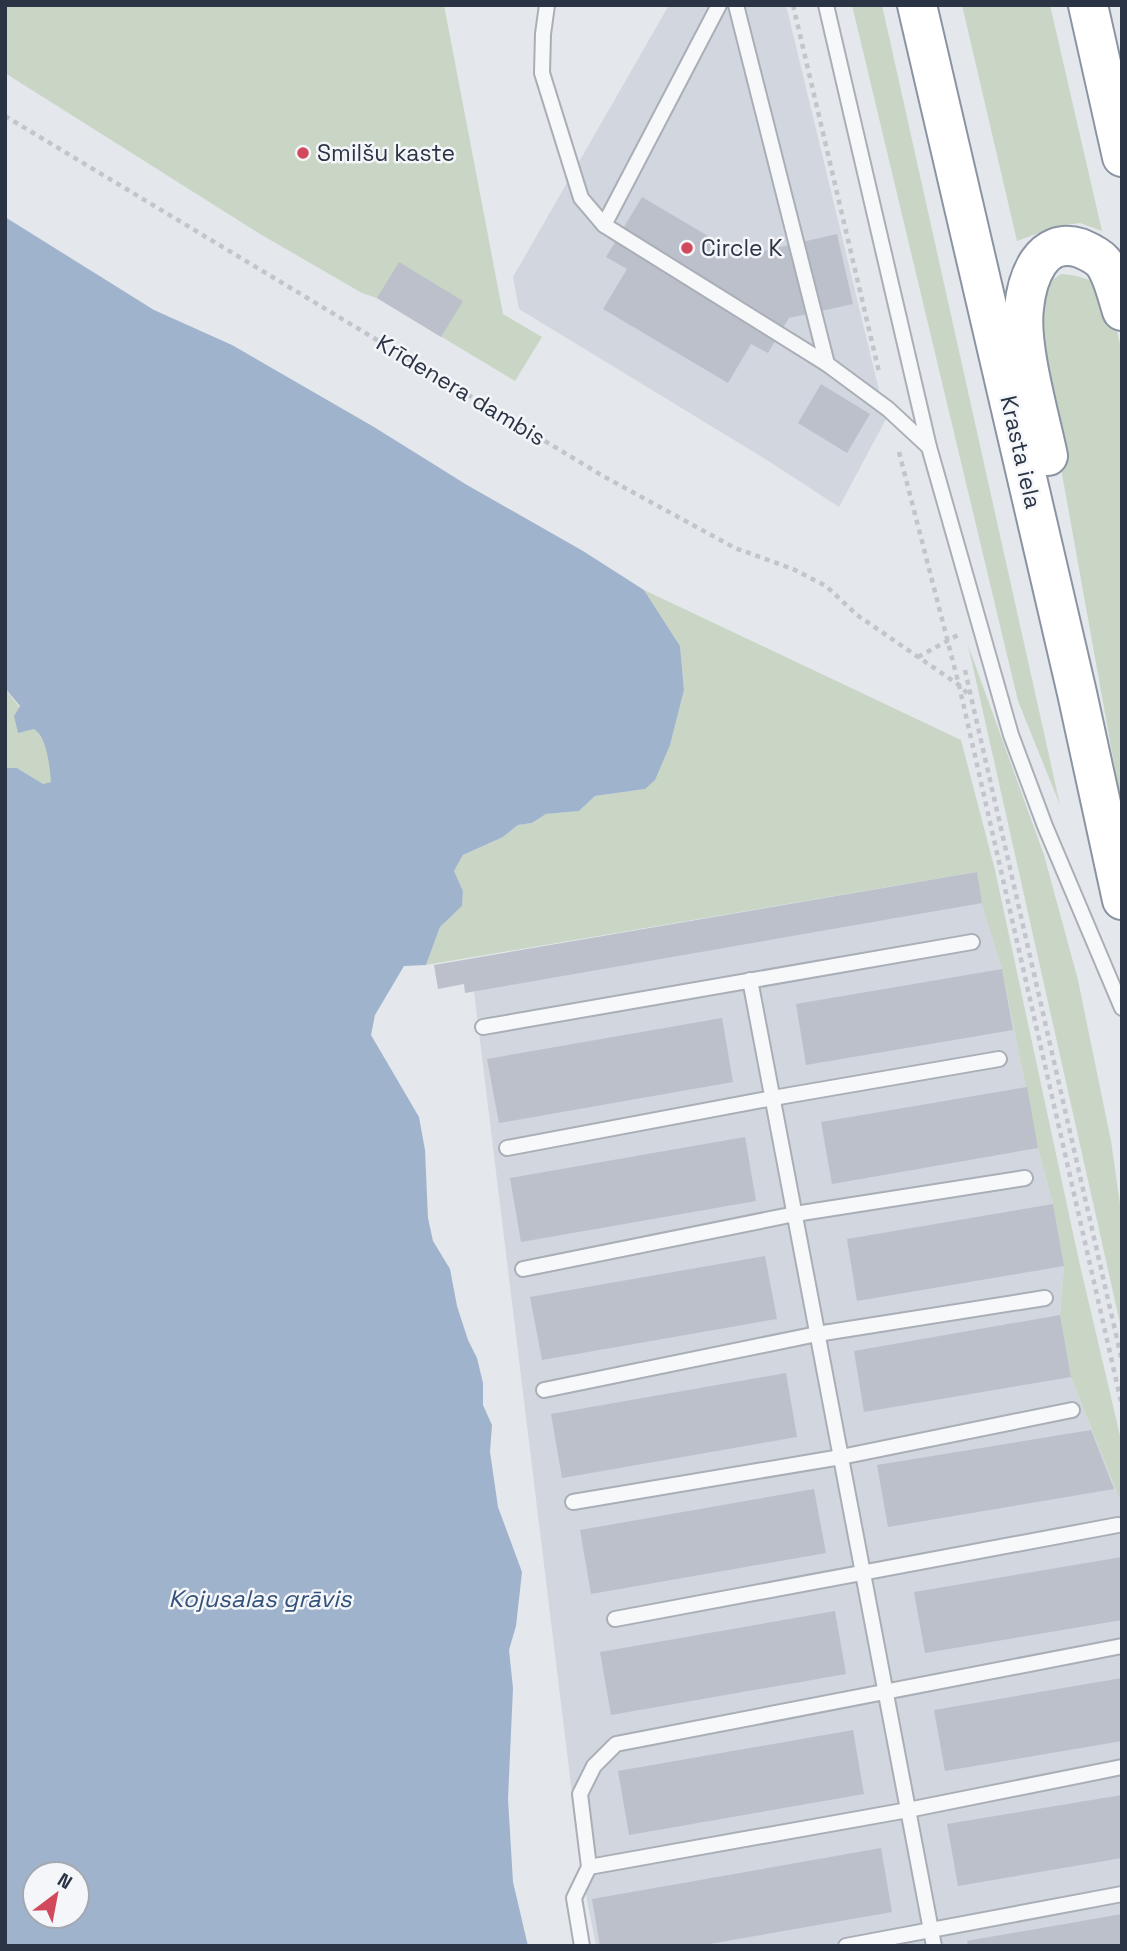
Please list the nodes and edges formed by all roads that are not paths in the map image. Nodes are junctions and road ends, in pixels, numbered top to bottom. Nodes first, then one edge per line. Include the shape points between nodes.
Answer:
1 (547, 5) edge
2 (719, 5) edge
3 (736, 5) edge
4 (826, 5) edge
5 (917, 5) edge
6 (1088, 5) edge
7 (1122, 157) edge
8 (604, 225) junction
9 (1122, 312) edge
10 (827, 364) junction
11 (929, 447) junction
12 (1077, 693) junction
13 (1122, 900) edge
14 (972, 942) dead end
15 (750, 980) junction
16 (1122, 1008) edge
17 (483, 1027) dead end
18 (999, 1059) dead end
19 (773, 1098) junction
20 (507, 1148) dead end
21 (1025, 1178) dead end
22 (795, 1214) junction
23 (523, 1269) dead end
24 (1045, 1298) dead end
25 (817, 1334) junction
26 (544, 1390) dead end
27 (1072, 1410) dead end
28 (841, 1457) junction
29 (572, 1502) dead end
30 (1118, 1525) dead end
31 (862, 1572) junction
32 (615, 1619) dead end
33 (1122, 1646) edge
34 (885, 1692) junction
35 (1122, 1767) edge
36 (908, 1810) junction
37 (589, 1867) junction
38 (1122, 1894) edge
39 (930, 1930) junction
40 (582, 1946) edge
41 (846, 1946) edge
42 (934, 1946) edge

1 - 8 lane via 542,73 581,198
2 - 8 lane
3 - 10 lane
4 - 11 lane
5 - 12 highway, Krasta iela
6 - 7 highway
8 - 10 lane
9 - 12 highway via 1102,261 1079,248 1055,248 1035,265 1023,312 1027,353 1072,576
10 - 11 lane via 888,409
11 - 16 lane via 1012,736
12 - 13 highway, Krasta iela
14 - 15 lane
15 - 17 lane
15 - 19 lane
18 - 19 lane
19 - 20 lane
19 - 22 lane
21 - 22 lane
22 - 23 lane
22 - 25 lane
24 - 25 lane
25 - 26 lane
25 - 28 lane
27 - 28 lane
28 - 29 lane
28 - 31 lane
30 - 31 lane
31 - 32 lane
31 - 34 lane
33 - 34 lane
34 - 36 lane
34 - 37 lane via 616,1744 594,1766 580,1794
35 - 36 lane
36 - 37 lane
36 - 39 lane
37 - 40 lane via 574,1898
38 - 39 lane
39 - 41 lane
39 - 42 lane

